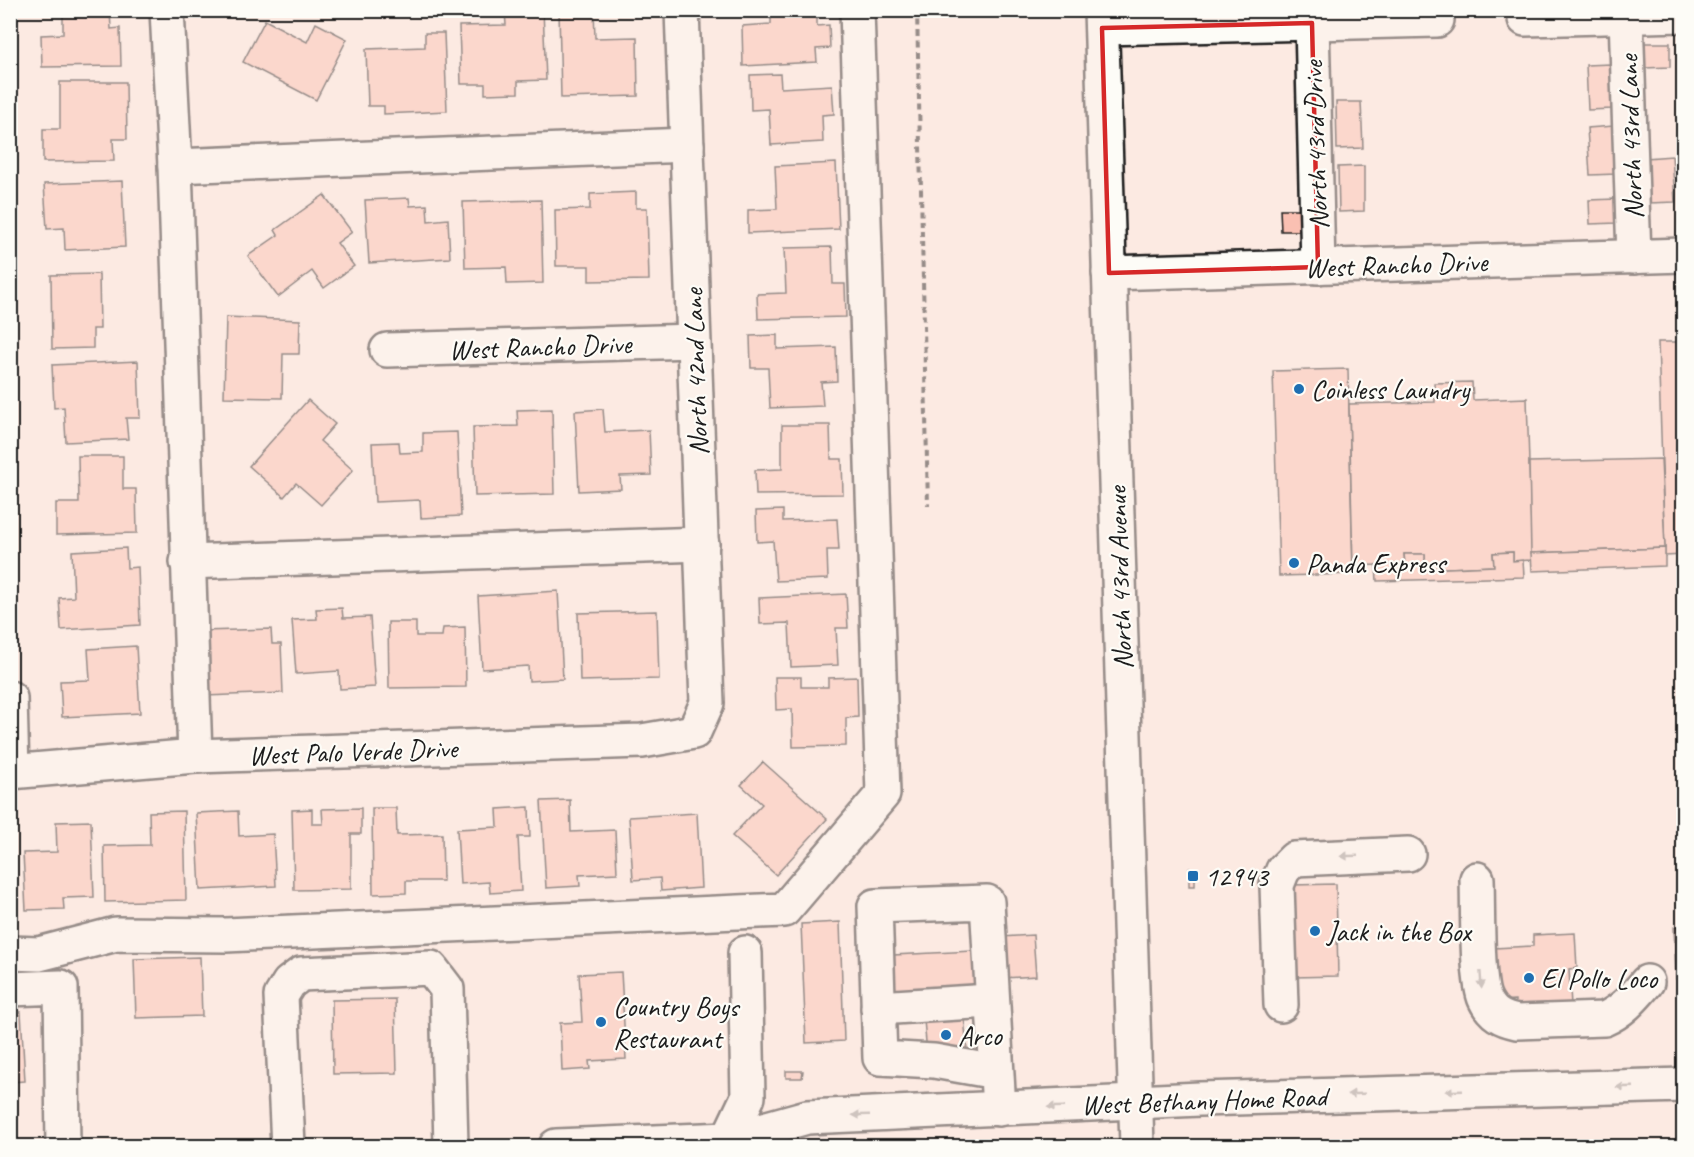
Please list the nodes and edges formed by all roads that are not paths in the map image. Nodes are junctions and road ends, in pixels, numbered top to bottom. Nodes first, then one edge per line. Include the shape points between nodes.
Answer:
1 (167, 10) edge
2 (682, 10) edge
3 (857, 10) edge
4 (1683, 15) edge
5 (1626, 16) junction
6 (1101, 19) edge
7 (1526, 19) dead end
8 (1437, 20) dead end
9 (1311, 23) junction
10 (687, 145) junction
11 (175, 166) junction
12 (1683, 255) edge
13 (1634, 257) junction
14 (1318, 267) junction
15 (1109, 273) junction
16 (693, 341) junction
17 (387, 350) dead end
18 (702, 544) junction
19 (187, 562) junction
20 (10, 698) edge
21 (694, 732) joint
22 (195, 756) junction
23 (11, 772) edge
24 (1408, 854) dead end
25 (1477, 879) dead end
26 (10, 953) edge
27 (745, 953) dead end
28 (1647, 982) dead end
29 (10, 989) edge
30 (990, 1001) junction
31 (1281, 1005) dead end
32 (878, 1008) junction
33 (996, 1072) junction
34 (1683, 1085) edge
35 (1135, 1102) junction
36 (999, 1109) junction
37 (743, 1143) edge
38 (63, 1146) edge
39 (288, 1146) edge
40 (451, 1146) edge
41 (555, 1146) edge
42 (1137, 1146) edge

1 - 11 street
2 - 10 street, North 42nd Lane
3 - 26 street via 883,794 784,910 226,935 116,934 39,954
4 - 5 street
5 - 7 street
5 - 13 street, North 43rd Lane
6 - 9 street
6 - 15 street, North 43rd Avenue
8 - 9 street
9 - 14 street, North 43rd Drive
10 - 11 street
10 - 16 street, North 42nd Lane
11 - 19 street
12 - 13 street, West Rancho Drive
13 - 14 street, West Rancho Drive
14 - 15 street, West Rancho Drive
15 - 35 street, North 43rd Avenue
16 - 17 street, West Rancho Drive
16 - 18 street, North 42nd Lane
18 - 19 street
18 - 21 street, North 42nd Lane via 707,703
19 - 22 street
20 - 23 street
21 - 22 street, West Palo Verde Drive via 642,741
22 - 23 street, West Palo Verde Drive
24 -> 31 street via 1294,859 1283,870 1277,885
25 -> 28 street via 1482,988 1489,1006 1503,1019 1604,1019 1617,1014
27 - 37 street via 748,1097
29 - 38 street via 61,987
30 - 32 street
30 - 32 street via 987,902 875,906
30 - 33 street
32 - 33 street via 880,1058 934,1061
33 - 36 street
34 -> 35 street, West Bethany Home Road
35 -> 36 street, West Bethany Home Road
35 - 42 street, North 43rd Avenue
36 -> 37 street, West Bethany Home Road via 807,1117
37 - 41 street, West Bethany Home Road
39 - 40 street via 281,996 288,983 300,974 431,968 447,989

